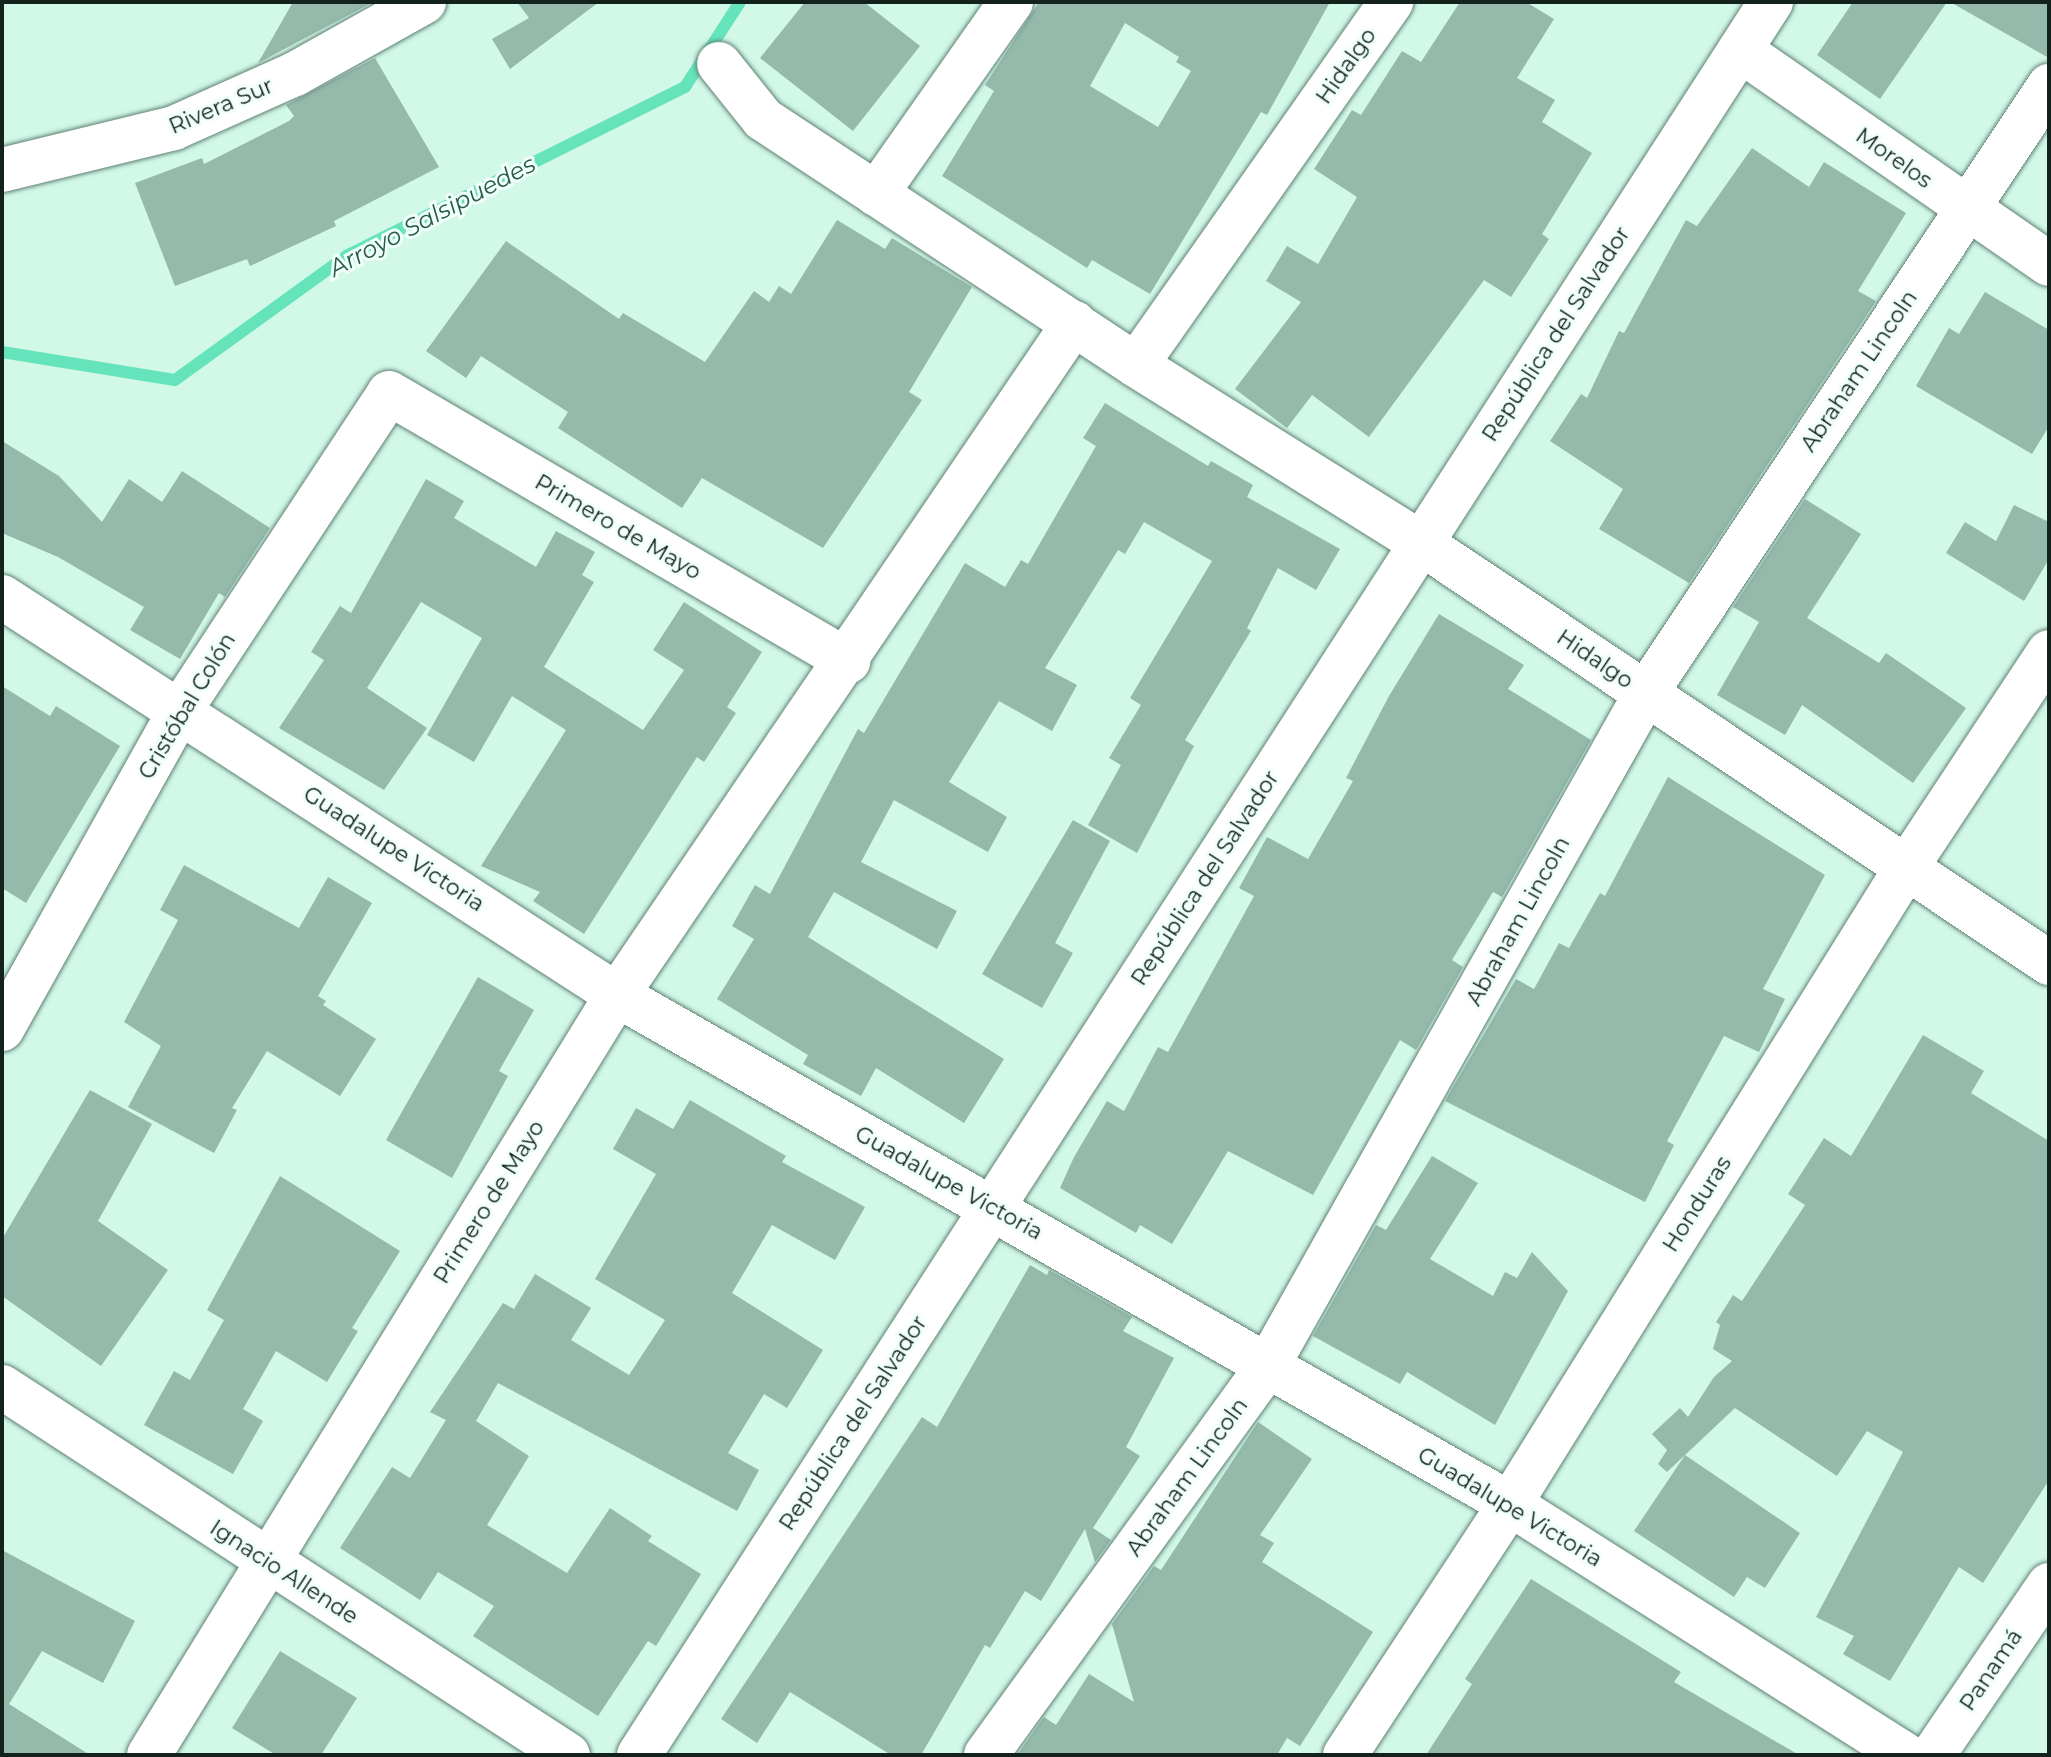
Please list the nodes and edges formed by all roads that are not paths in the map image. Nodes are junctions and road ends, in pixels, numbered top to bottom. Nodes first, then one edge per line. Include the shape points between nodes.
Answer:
1 (424, 2) edge
2 (1011, 2) edge
3 (1391, 2) edge
4 (1771, 2) edge
5 (1740, 50) junction
6 (719, 64) dead end
7 (2049, 86) edge
8 (2, 170) edge
9 (876, 194) junction
10 (1967, 209) junction
11 (2049, 264) edge
12 (1074, 323) junction
13 (1136, 365) junction
14 (389, 393) joint
15 (1421, 543) junction
16 (2, 597) edge
17 (2049, 652) edge
18 (848, 661) junction
19 (1646, 693) junction
20 (181, 709) junction
21 (1906, 868) junction
22 (2049, 963) edge
23 (617, 995) junction
24 (2, 1029) edge
25 (993, 1207) junction
26 (1268, 1365) junction
27 (2, 1387) edge
28 (1510, 1504) junction
29 (268, 1562) junction
30 (2049, 1585) edge
31 (149, 1755) edge
32 (568, 1755) edge
33 (639, 1755) edge
34 (986, 1755) edge
35 (1345, 1755) edge
36 (1905, 1755) edge
37 (1933, 1755) edge

1 - 8 street, Rivera Sur via 295,74 174,128
2 - 9 street
3 - 13 street, Hidalgo
4 - 5 street, República del Salvador
5 - 10 street, Morelos
5 - 15 street, República del Salvador
6 - 9 street, Hidalgo via 763,119
7 - 10 street, Abraham Lincoln
9 - 12 street, Hidalgo
10 - 11 street, Morelos
10 - 19 street, Abraham Lincoln
12 - 13 street, Hidalgo
12 - 18 street, Primero de Mayo
13 - 15 street, Hidalgo
14 - 18 street, Primero de Mayo
14 - 20 street, Cristóbal Colón
15 - 19 street, Hidalgo
15 - 25 street, República del Salvador
16 - 20 street, Guadalupe Victoria
17 - 21 street, Honduras
18 - 23 street, Primero de Mayo
19 - 21 street, Hidalgo
19 - 26 street, Abraham Lincoln
20 - 23 street, Guadalupe Victoria
20 - 24 street, Cristóbal Colón
21 - 22 street, Hidalgo
21 - 28 street, Honduras
23 - 25 street, Guadalupe Victoria
23 - 29 street, Primero de Mayo
25 - 26 street, Guadalupe Victoria
25 - 33 street, República del Salvador
26 - 28 street, Guadalupe Victoria
26 - 34 street, Abraham Lincoln
27 - 29 street, Ignacio Allende
28 - 35 street, Honduras
28 - 36 street, Guadalupe Victoria
29 - 31 street, Primero de Mayo
29 - 32 street, Ignacio Allende
30 - 37 street, Panamá

